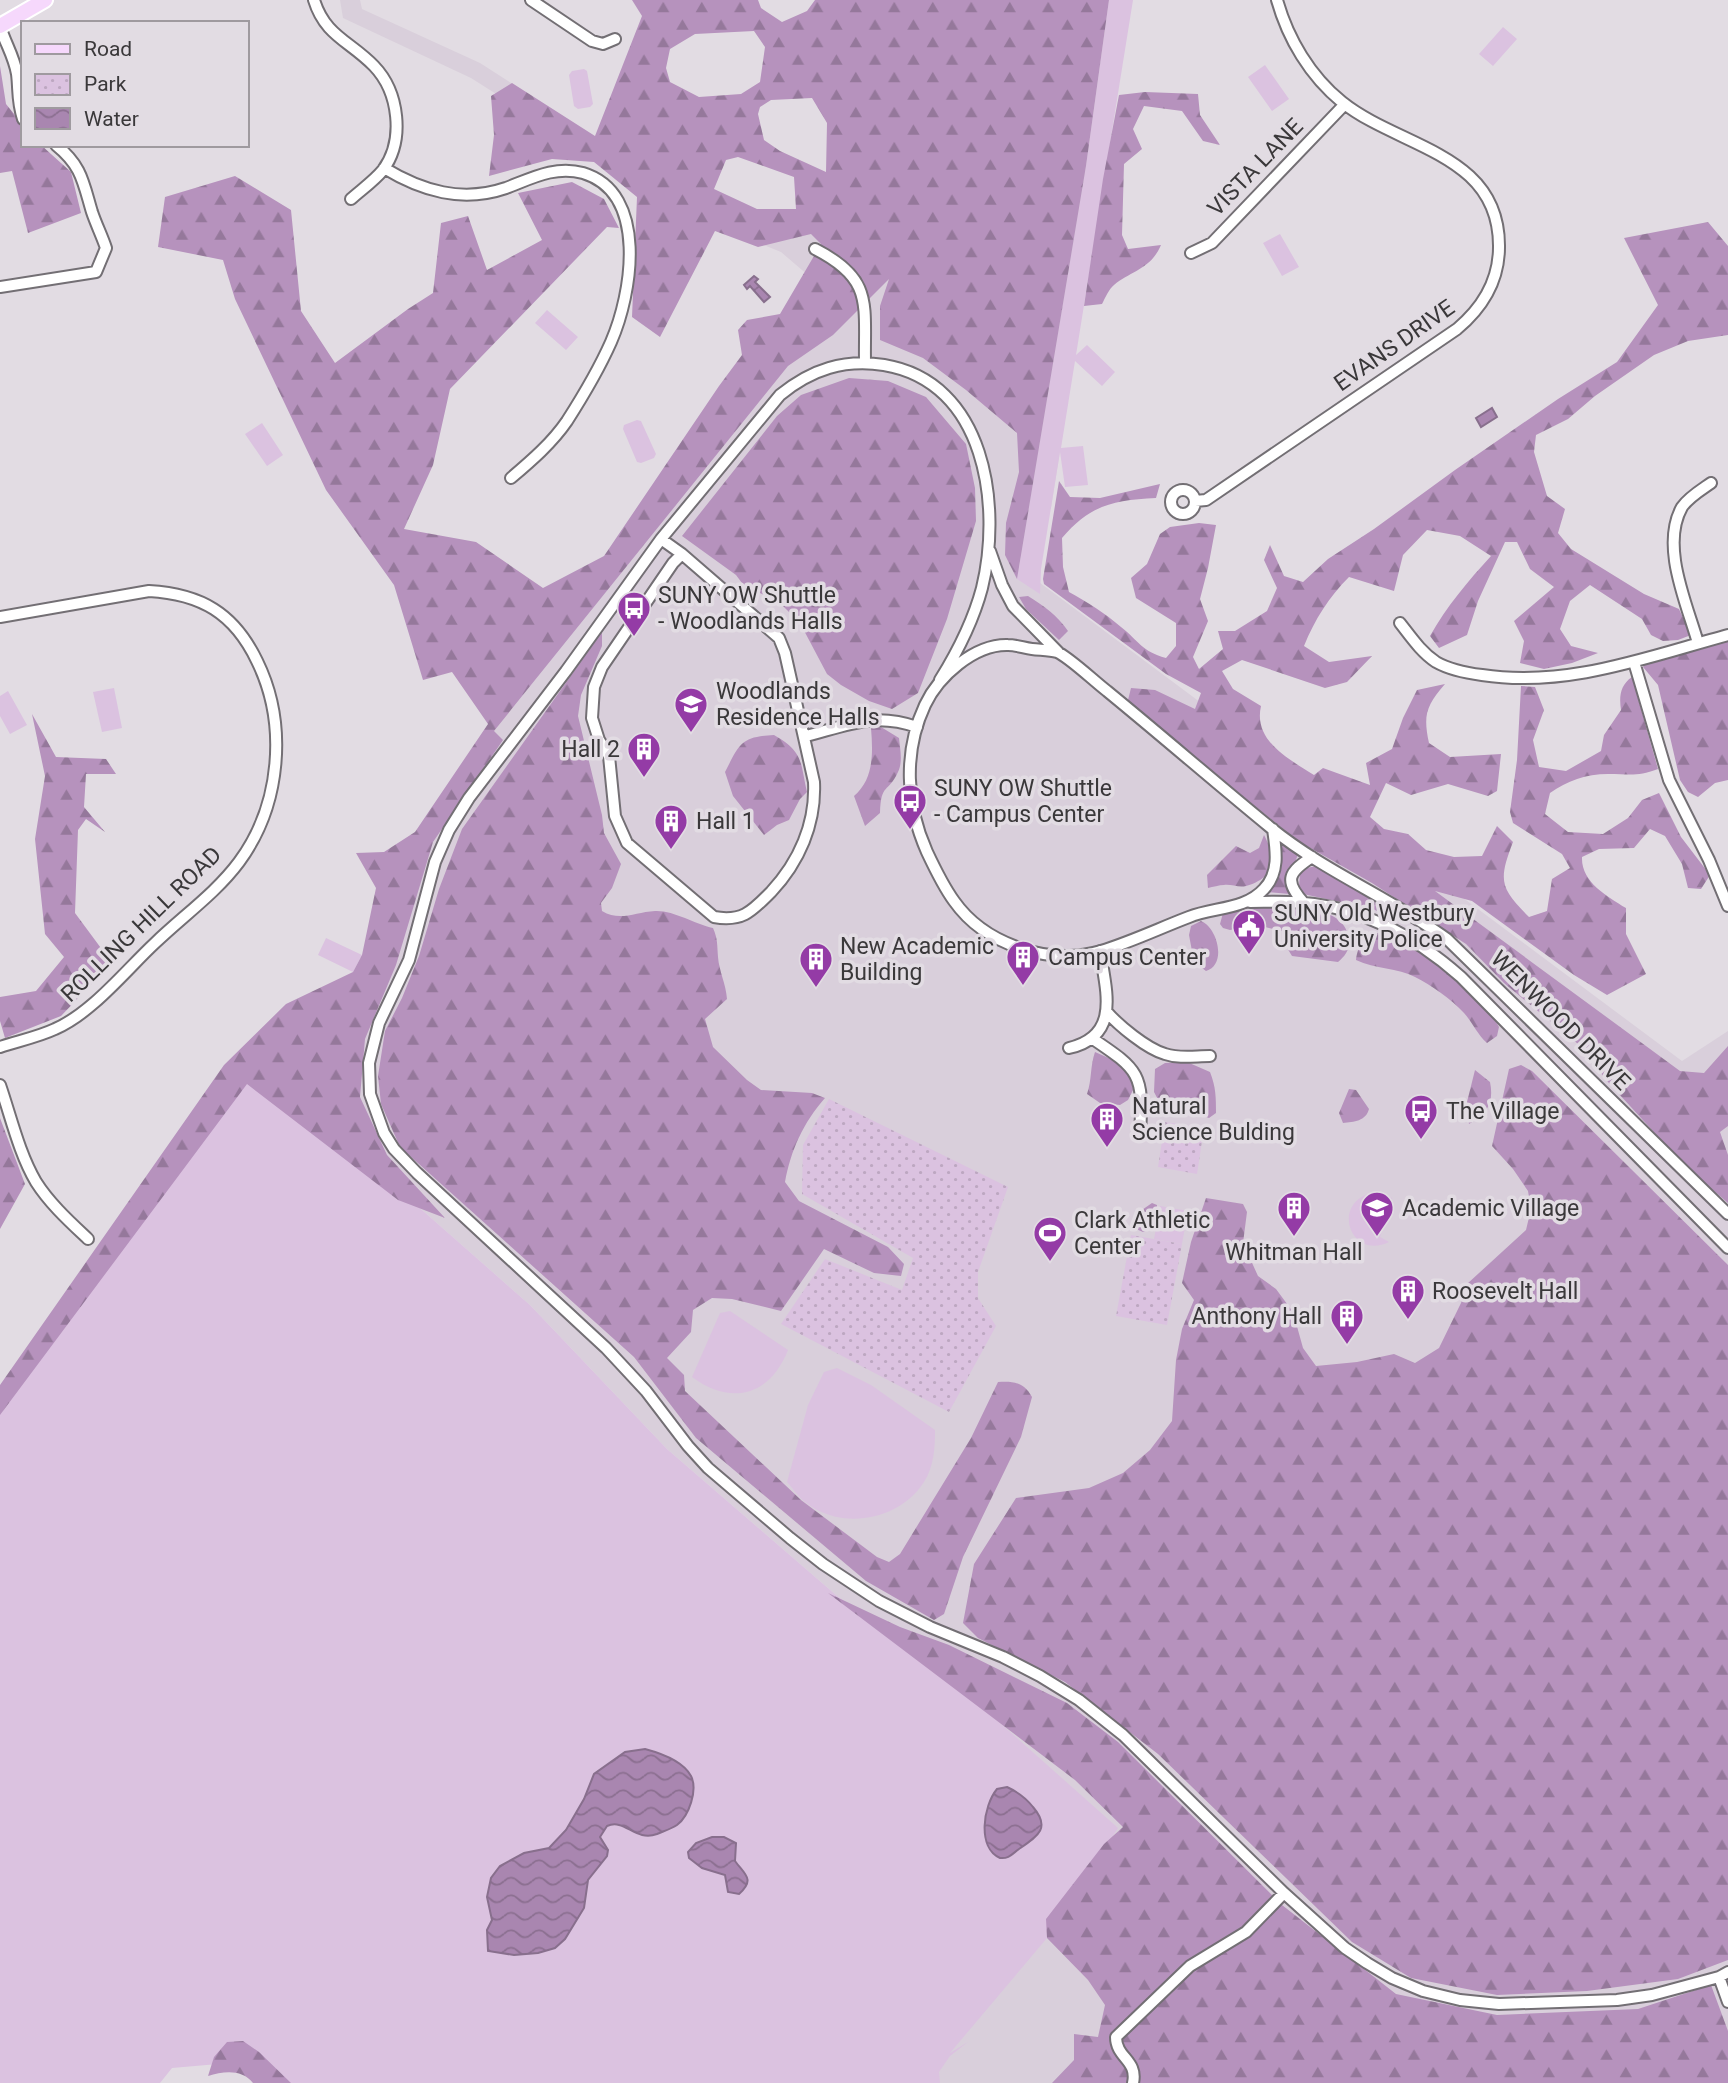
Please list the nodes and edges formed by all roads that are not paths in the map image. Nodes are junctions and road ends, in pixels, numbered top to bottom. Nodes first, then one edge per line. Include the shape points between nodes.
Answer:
1 (45, 0) edge
2 (314, 0) edge
3 (531, 0) edge
4 (1278, 0) edge
5 (0, 26) edge
6 (615, 39) dead end
7 (1345, 104) junction
8 (21, 111) edge
9 (58, 147) edge
10 (384, 168) junction
11 (351, 199) dead end
12 (815, 249) dead end
13 (1191, 253) dead end
14 (0, 287) edge
15 (865, 362) junction
16 (511, 478) dead end
17 (1711, 483) dead end
18 (1195, 500) dead end
19 (661, 538) junction
20 (989, 549) junction
21 (682, 554) junction
22 (0, 617) edge
23 (1400, 622) dead end
24 (1728, 635) edge
25 (1698, 643) junction
26 (1059, 653) junction
27 (1634, 662) junction
28 (940, 680) junction
29 (917, 727) junction
30 (806, 736) junction
31 (1273, 830) junction
32 (1312, 857) junction
33 (1250, 902) junction
34 (1304, 903) junction
35 (1728, 906) edge
36 (1100, 951) junction
37 (1106, 1011) junction
38 (1093, 1039) junction
39 (0, 1047) edge
40 (1069, 1048) dead end
41 (1210, 1056) dead end
42 (0, 1085) edge
43 (1140, 1132) dead end
44 (1728, 1214) edge
45 (88, 1239) dead end
46 (1728, 1248) edge
47 (1284, 1893) junction
48 (1723, 1975) edge
49 (1728, 2002) edge
50 (1133, 2083) edge

1 - 5 main road
2 - 10 street via 329,30 375,67 390,91 396,127
3 - 6 street via 592,41 603,44
4 - 7 street, EVANS DRIVE via 1303,59
5 - 8 street via 13,54
7 - 13 street, VISTA LANE via 1212,243
7 - 18 street, EVANS DRIVE via 1377,125 1446,157 1475,181 1497,224 1496,275 1481,305 1457,329 1206,500
9 - 14 street via 82,173 106,248 96,272
10 - 11 street
10 - 16 street via 419,187 458,195 494,191 548,172 581,172 607,187 625,213 628,269 611,342 565,423
12 - 15 street via 846,268 858,283 864,297
15 - 19 street via 825,368 780,395
15 - 20 street via 919,378 944,395 967,423 983,464
17 - 25 street via 1682,508 1673,540
19 - 21 street
19 - 47 street via 449,830 435,862 409,960 373,1038 369,1084 384,1133 417,1173 623,1365 708,1468 790,1538 879,1601 1040,1675 1079,1700 1123,1735
20 - 26 street, WENWOOD DRIVE via 1013,606
20 - 28 street via 972,621
21 - 30 street via 779,638
21 - 30 street via 602,667 594,687 592,718 609,756 615,816 627,843 714,917 741,917 756,909 797,857 811,823 814,782
22 - 39 street, ROLLING HILL ROAD via 149,591 172,592 211,606 241,633 264,674 276,751 264,813 238,863 216,887 67,1023
23 - 27 street via 1436,662 1466,673 1538,678
24 - 25 street
25 - 27 street
26 - 28 street via 1006,645 989,648
26 - 31 street, WENWOOD DRIVE
27 - 35 street via 1669,780
28 - 29 street
29 - 30 street via 875,719
29 - 36 street via 909,769 914,818 955,904 990,933 1024,949 1060,956
31 - 32 street, WENWOOD DRIVE
31 - 33 street via 1273,877
32 - 34 street via 1294,868 1291,877 1293,889
32 - 44 street, WENWOOD DRIVE via 1416,916 1447,939
33 - 34 street
33 - 36 street via 1195,914
34 - 46 street via 1368,918 1441,959
36 - 37 street
37 - 38 street via 1101,1031
37 - 41 street via 1163,1054
38 - 40 street
38 - 43 street via 1133,1069 1140,1085
42 - 45 street via 36,1182
47 - 48 street via 1345,1948 1375,1968 1423,1991 1460,2000 1499,2004 1618,2000
47 - 50 street via 1246,1932 1190,1966 1116,2038 1116,2045 1133,2067
48 - 49 street

